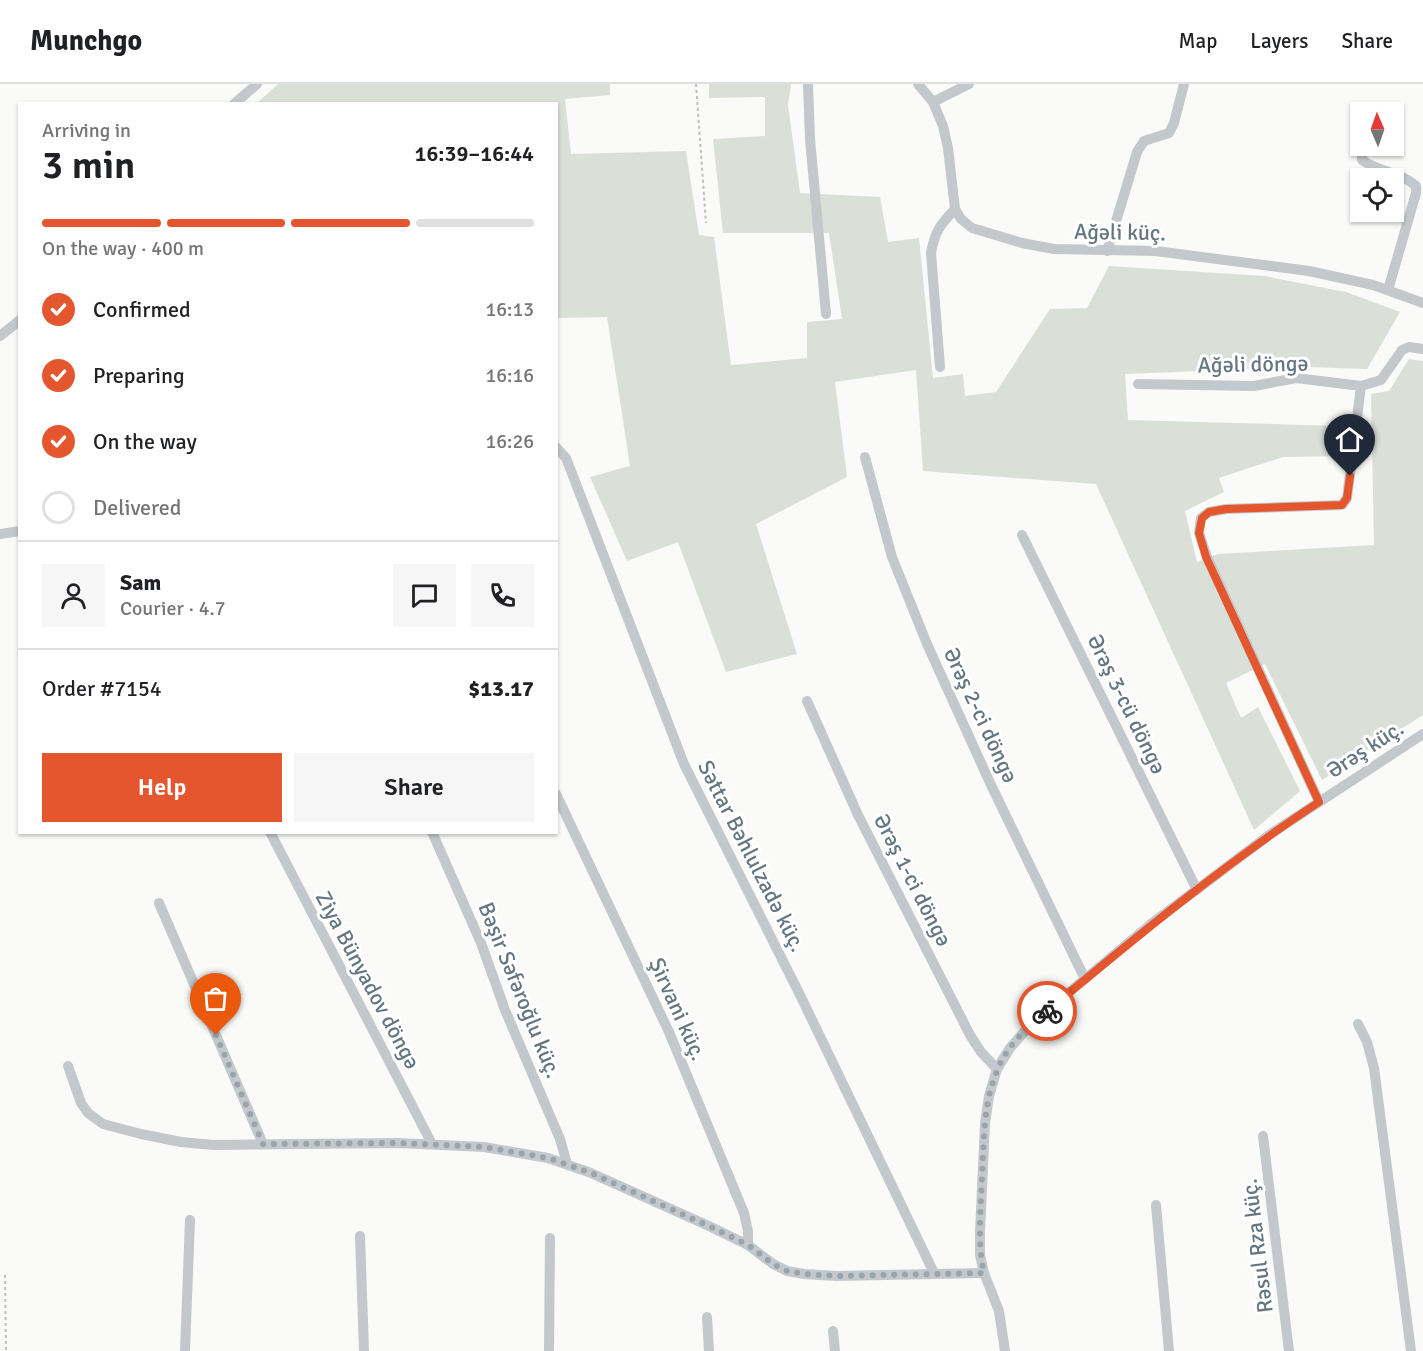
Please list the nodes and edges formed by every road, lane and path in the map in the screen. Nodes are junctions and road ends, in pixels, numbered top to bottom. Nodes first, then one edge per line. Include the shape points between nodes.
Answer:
1 (257, 84) edge
2 (696, 84) edge
3 (808, 84) edge
4 (918, 84) edge
5 (969, 84) edge
6 (1184, 84) edge
7 (236, 102) edge
8 (933, 102) junction
9 (1362, 156) edge
10 (955, 209) junction
11 (706, 223) dead end
12 (1107, 251) junction
13 (1389, 291) junction
14 (1423, 303) edge
15 (826, 314) dead end
16 (18, 322) edge
17 (0, 336) edge
18 (1423, 349) edge
19 (940, 367) dead end
20 (1138, 384) dead end
21 (1361, 386) junction
22 (558, 449) edge
23 (865, 457) dead end
24 (18, 531) edge
25 (0, 534) edge
26 (1022, 535) dead end
27 (807, 701) dead end
28 (1423, 734) edge
29 (558, 798) edge
30 (1319, 802) junction
31 (271, 834) edge
32 (433, 834) edge
33 (1197, 890) junction
34 (159, 903) dead end
35 (1085, 979) junction
36 (1358, 1024) dead end
37 (68, 1065) dead end
38 (997, 1069) junction
39 (1263, 1136) dead end
40 (263, 1144) junction
41 (432, 1144) junction
42 (567, 1164) junction
43 (1156, 1205) dead end
44 (190, 1220) dead end
45 (360, 1236) dead end
46 (550, 1238) dead end
47 (748, 1245) junction
48 (934, 1273) junction
49 (984, 1273) junction
50 (5, 1275) dead end
51 (707, 1317) dead end
52 (833, 1331) dead end
53 (6, 1351) edge
54 (185, 1351) edge
55 (364, 1351) edge
56 (549, 1351) edge
57 (709, 1351) edge
58 (835, 1351) edge
59 (1005, 1351) edge
60 (1169, 1351) edge
61 (1288, 1351) edge
62 (1411, 1351) edge

1 - 7 street
2 - 11 path
3 - 15 street
4 - 8 street
5 - 8 street
6 - 12 street via 1169,133 1144,141 1137,152
8 - 10 street via 948,148
9 - 13 street via 1371,167 1408,179 1416,186
10 - 12 street, Ağəli küç. via 972,228 1022,243
10 - 19 street via 939,225 931,253
12 - 13 street, Ağəli küç. via 1156,250 1309,271
13 - 14 street, Ağəli küç.
16 - 17 street
18 - 21 street via 1402,350 1382,380
20 - 21 street, Ağəli döngə via 1254,386 1296,378
21 - 30 street via 1347,498 1342,505 1209,512 1202,518 1199,533 1206,557
22 - 48 street, Səttar Bəhlulzadə küç. via 566,458 684,764
23 - 35 street, Ərəş 2-ci döngə via 892,557 927,644
24 - 25 street
26 - 33 street, Ərəş 3-cü döngə
27 - 38 street, Ərəş 1-ci döngə via 858,814 970,1035
28 - 30 street, Ərəş küç.
29 - 47 street, Şirvani küç. via 669,1032 744,1213
30 - 33 street, Ərəş küç.
31 - 41 street, Ziya Bünyadov döngə
32 - 42 street, Bəşir Səfəroğlu küç. via 481,943
33 - 35 street, Ərəş küç.
34 - 40 street
35 - 38 street, Ərəş küç. via 1031,1024
36 - 62 street via 1374,1068
37 - 40 street via 81,1103 103,1124 181,1142
38 - 49 street, Ərəş küç. via 985,1123 980,1232
39 - 61 street, Rəsul Rza küç.
40 - 41 street
41 - 42 street via 484,1147
42 - 47 street
43 - 60 street
44 - 54 street
45 - 55 street
46 - 56 street
47 - 48 street via 773,1264 804,1274
48 - 49 street
49 - 59 street, Ərəş küç. via 999,1311
50 - 53 path
51 - 57 street
52 - 58 street

